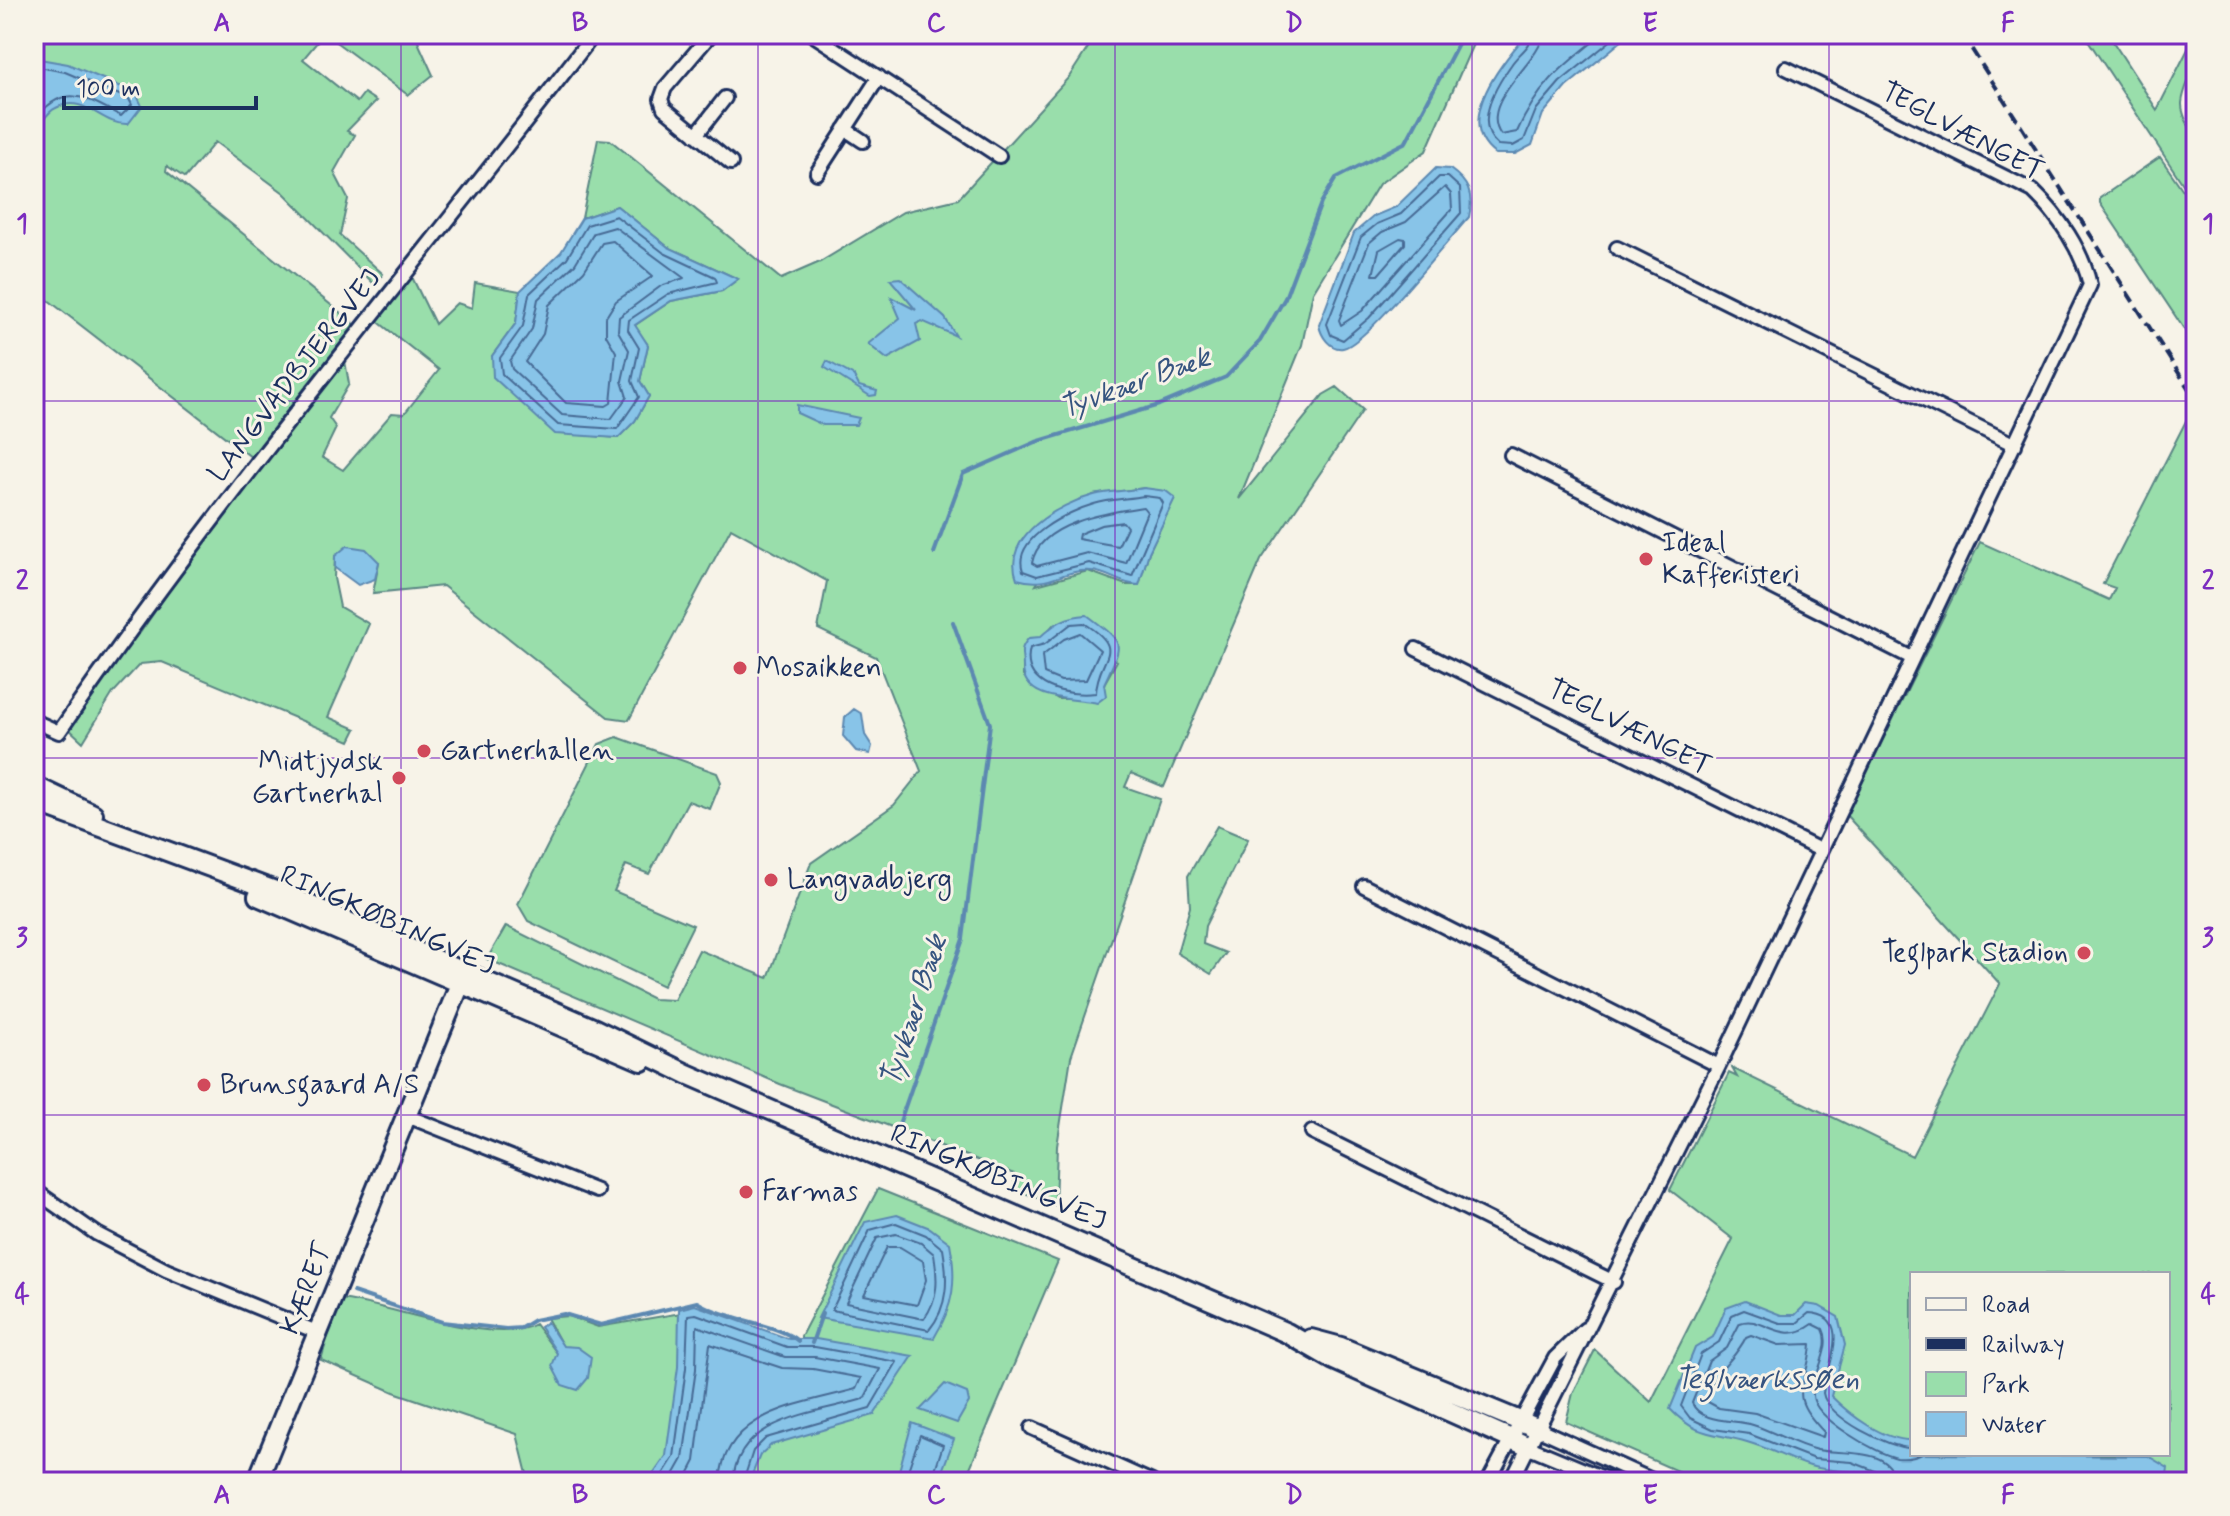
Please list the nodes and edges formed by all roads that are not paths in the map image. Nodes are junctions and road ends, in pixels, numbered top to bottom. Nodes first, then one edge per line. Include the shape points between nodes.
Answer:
1 (594, 34) edge
2 (711, 34) edge
3 (812, 34) edge
4 (1786, 68) dead end
5 (879, 77) junction
6 (725, 98) dead end
7 (845, 129) junction
8 (696, 135) junction
9 (863, 141) dead end
10 (999, 156) dead end
11 (731, 163) dead end
12 (817, 173) dead end
13 (1617, 248) dead end
14 (2015, 445) junction
15 (1511, 455) dead end
16 (1416, 649) dead end
17 (1912, 658) junction
18 (34, 721) edge
19 (34, 786) edge
20 (34, 802) edge
21 (159, 848) junction
22 (1820, 850) junction
23 (201, 866) junction
24 (1364, 886) dead end
25 (460, 984) junction
26 (1719, 1066) junction
27 (687, 1074) junction
28 (407, 1116) junction
29 (1312, 1132) dead end
30 (34, 1190) edge
31 (597, 1191) dead end
32 (1614, 1282) junction
33 (1590, 1324) junction
34 (319, 1333) junction
35 (1287, 1333) junction
36 (1521, 1422) junction
37 (1032, 1428) dead end
38 (1539, 1429) junction
39 (1510, 1439) junction
40 (1529, 1447) junction
41 (257, 1482) edge
42 (1152, 1482) edge
43 (1488, 1482) edge
44 (1511, 1482) edge
45 (1613, 1482) edge
46 (1656, 1482) edge

1 - 18 street, LANGVADBJERGVEJ via 127,632 59,732
2 - 8 street via 661,99 664,108
3 - 5 street
4 - 14 street, TEGLVÆNGET via 2033,191 2052,209 2085,265 2090,285
5 - 7 street
5 - 10 street
6 - 8 street
7 - 9 street
7 - 12 street
8 - 11 street
13 - 14 street
14 - 17 street, TEGLVÆNGET
15 - 17 street
16 - 22 street, TEGLVÆNGET
17 - 22 street, TEGLVÆNGET
19 - 21 street, RINGKØBINGVEJ
20 - 21 street, RINGKØBINGVEJ
21 - 23 street, RINGKØBINGVEJ
22 - 26 street, TEGLVÆNGET
23 - 25 street, RINGKØBINGVEJ via 266,901
23 - 27 street, RINGKØBINGVEJ via 297,900 610,1035
24 - 26 street
25 - 27 street, RINGKØBINGVEJ via 621,1054
25 - 28 street, KÆRET
26 - 32 street, TEGLVÆNGET
27 - 35 street, RINGKØBINGVEJ
28 - 31 street
28 - 34 street, KÆRET
29 - 32 street
30 - 34 street via 97,1234 166,1270
32 - 33 street, TEGLVÆNGET
33 - 36 street, TEGLVÆNGET via 1555,1358
33 - 38 street, TEGLVÆNGET
34 - 41 street, KÆRET
35 - 36 street, RINGKØBINGVEJ via 1341,1347
35 - 39 street, RINGKØBINGVEJ via 1334,1360
36 - 38 street, RINGKØBINGVEJ
36 - 39 street, TEGLVÆNGET
37 - 42 street
38 - 40 street, TEGLVÆNGET
38 - 46 street, RINGKØBINGVEJ
39 - 40 street, RINGKØBINGVEJ
39 - 43 street, TEGLVÆNGET
40 - 44 street, TEGLVÆNGET
40 - 45 street, RINGKØBINGVEJ

